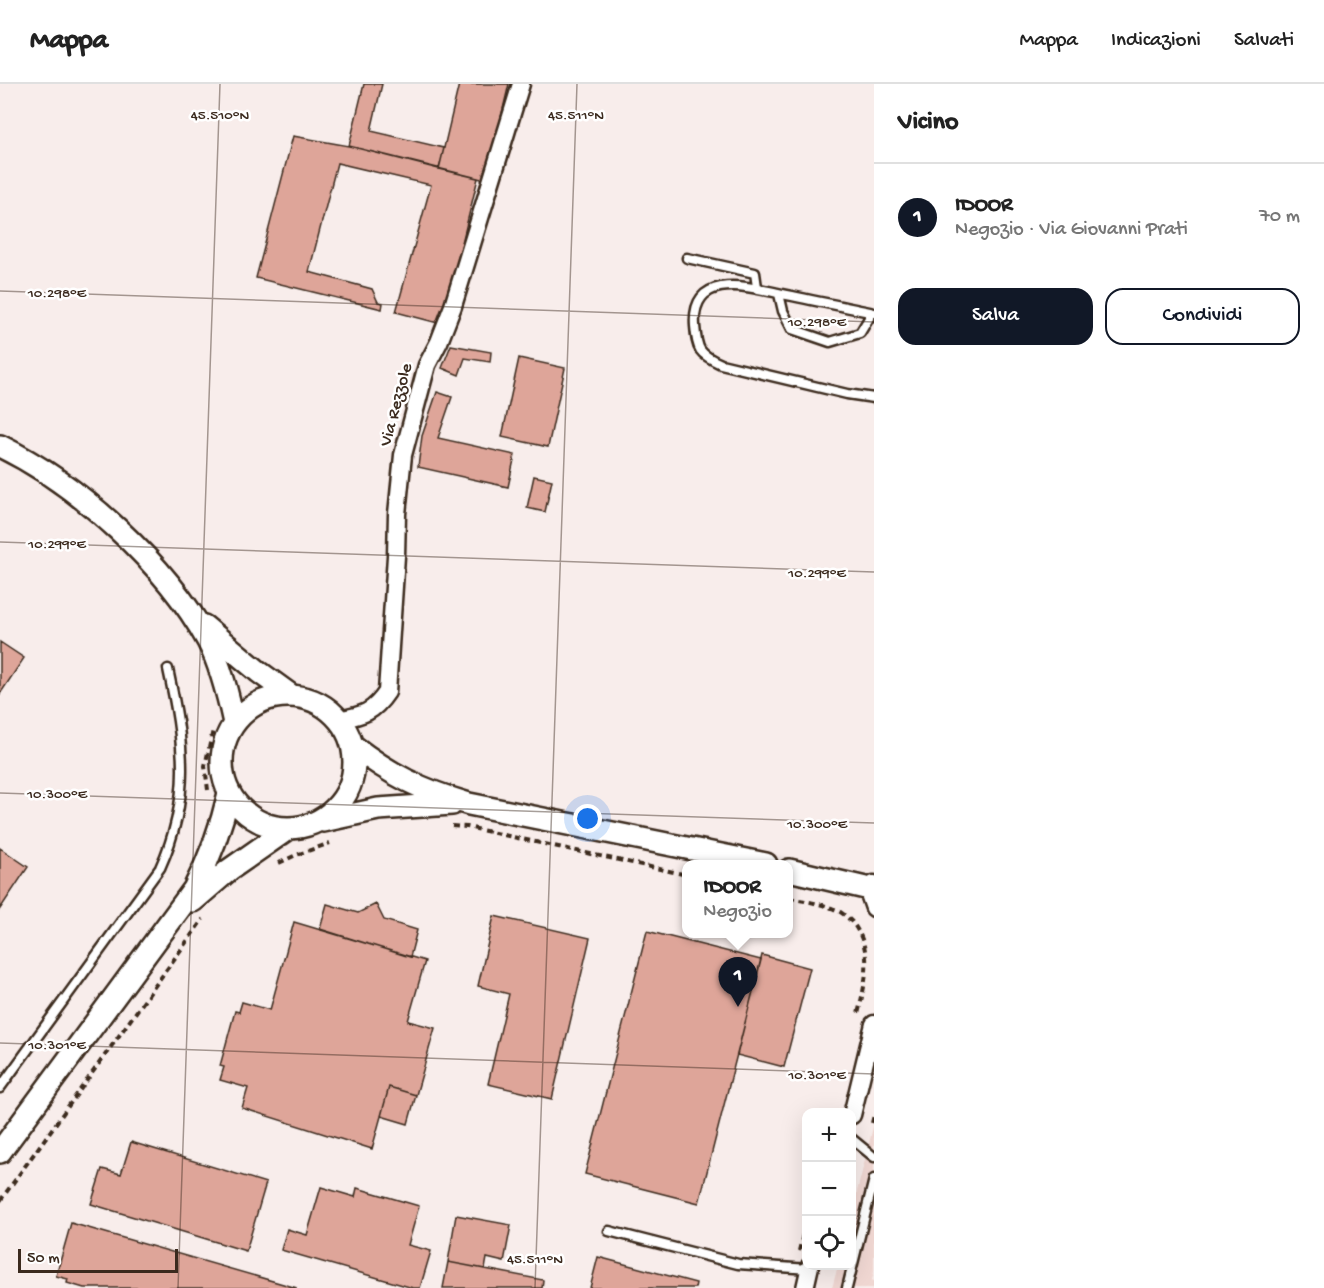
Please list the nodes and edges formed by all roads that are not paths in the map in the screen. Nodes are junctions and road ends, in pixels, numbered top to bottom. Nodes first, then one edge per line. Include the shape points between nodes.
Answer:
1 (521, 84) edge
2 (687, 258) dead end
3 (757, 287) junction
4 (779, 294) junction
5 (873, 313) edge
6 (874, 398) edge
7 (0, 446) edge
8 (194, 618) junction
9 (168, 669) dead end
10 (292, 696) junction
11 (339, 720) junction
12 (224, 724) junction
13 (352, 745) junction
14 (229, 793) junction
15 (469, 804) junction
16 (319, 821) junction
17 (288, 829) junction
18 (746, 860) edge
19 (793, 871) edge
20 (872, 892) edge
21 (175, 918) junction
22 (874, 1024) edge
23 (0, 1088) edge
24 (854, 1108) edge
25 (856, 1142) edge
26 (0, 1152) edge
27 (874, 1157) edge
28 (874, 1179) edge
29 (609, 1231) dead end
30 (802, 1268) edge
31 (810, 1270) edge
32 (805, 1288) edge
33 (847, 1288) edge

1 - 11 street, Via Rezzole via 453,306 427,365 403,455 387,692 378,706 363,715
2 - 3 lane via 755,273
3 - 4 lane
3 - 6 lane via 726,285 700,299 694,314 697,347 706,357 747,371
4 - 5 lane
4 - 5 lane via 792,329 830,342 860,333
7 - 8 street via 61,482 102,516 155,568
8 - 10 street
8 - 12 street via 219,669
9 - 23 lane via 179,717 183,761 180,812 172,842 160,868
10 - 11 street via 326,708
10 - 12 street via 260,702
11 - 13 street
12 - 14 street via 223,776
13 - 15 street via 406,782
13 - 16 street via 352,780 345,797
14 - 17 street via 254,819
14 - 21 street via 210,859
15 - 16 street via 388,808
15 - 18 street
16 - 17 street
17 - 21 street via 229,870
19 - 20 street
21 - 26 street
22 - 24 street
25 - 27 lane
28 - 33 lane
29 - 30 lane via 738,1264
31 - 32 street

